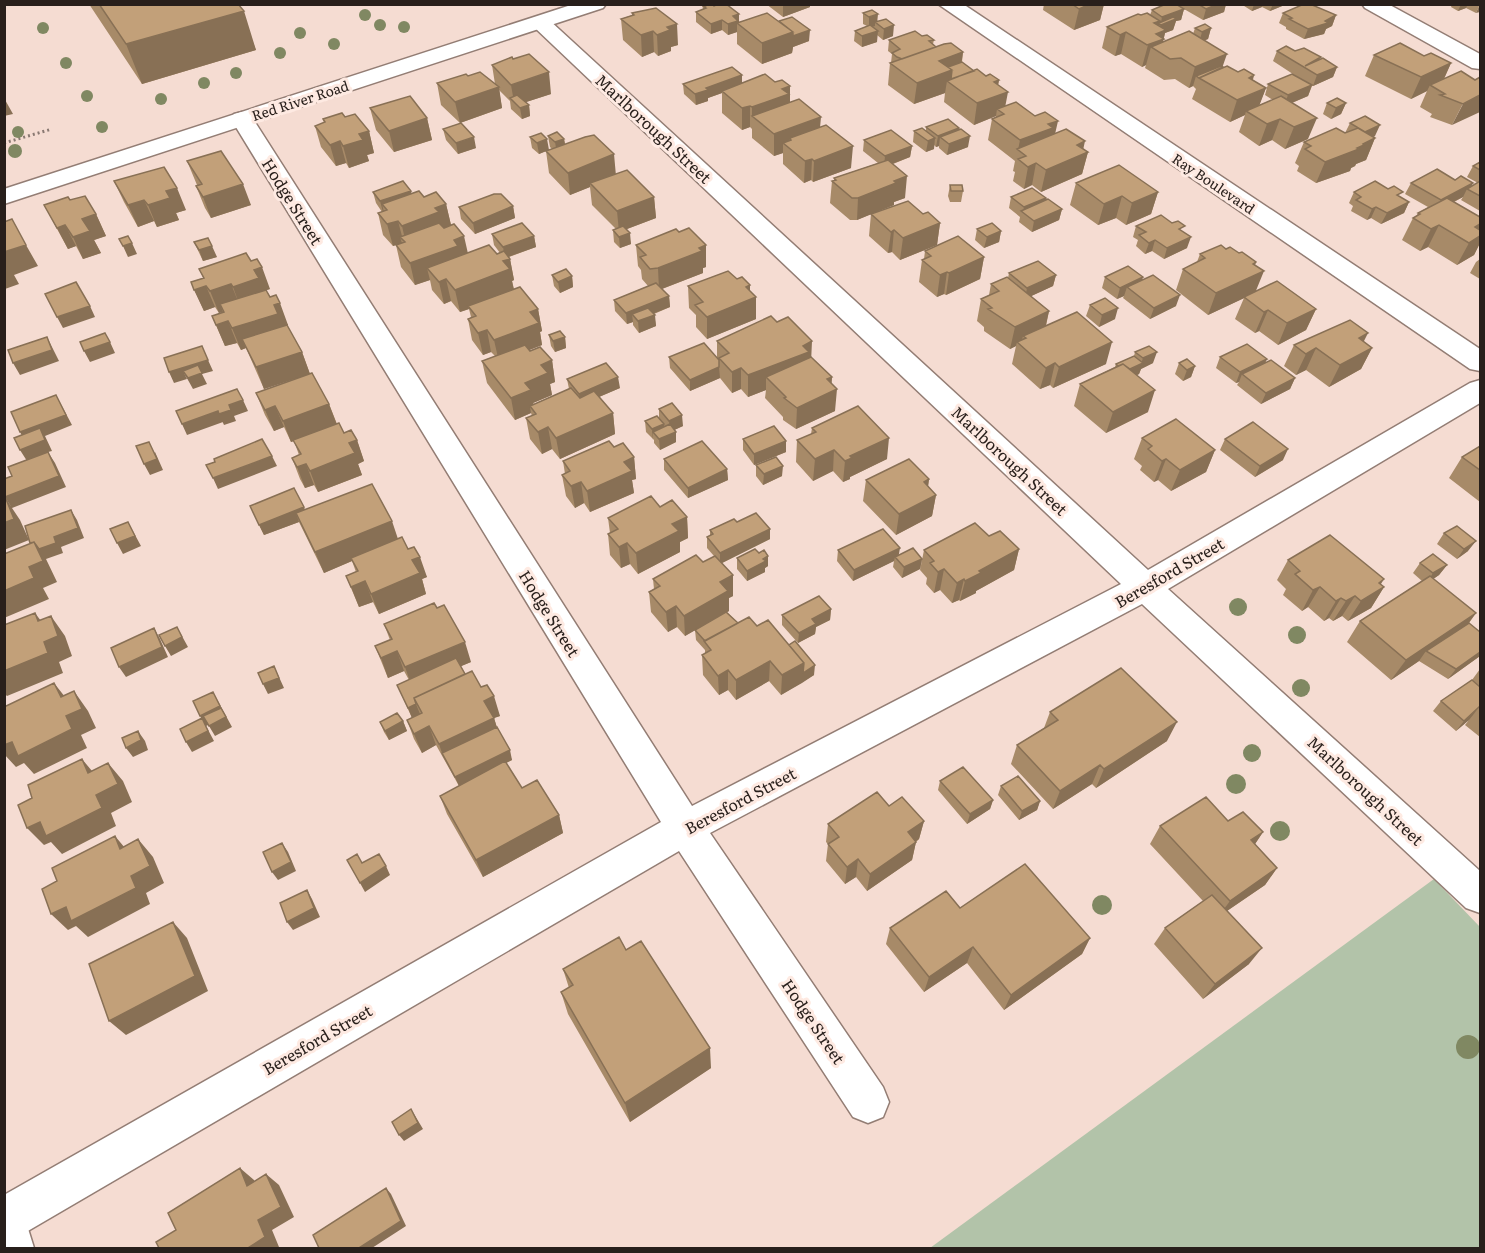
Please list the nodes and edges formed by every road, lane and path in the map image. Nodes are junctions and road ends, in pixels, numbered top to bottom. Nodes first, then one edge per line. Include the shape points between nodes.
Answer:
1 (596, 4) edge
2 (948, 4) edge
3 (1372, 4) edge
4 (541, 22) junction
5 (1480, 63) edge
6 (242, 118) junction
7 (52, 129) dead end
8 (4, 143) edge
9 (4, 197) edge
10 (1480, 362) edge
11 (1480, 390) edge
12 (1145, 587) junction
13 (685, 828) junction
14 (1480, 895) edge
15 (868, 1102) dead end
16 (4, 1219) edge
17 (12, 1248) edge

1 - 4 street, Red River Road
2 - 10 street, Ray Boulevard
3 - 5 street
4 - 6 street, Red River Road
4 - 12 street, Marlborough Street
6 - 9 street, Red River Road
6 - 13 street, Hodge Street
7 - 8 path
11 - 12 street, Beresford Street
12 - 13 street, Beresford Street
12 - 14 street, Marlborough Street
13 - 15 street, Hodge Street
13 - 16 street, Beresford Street
16 - 17 street

